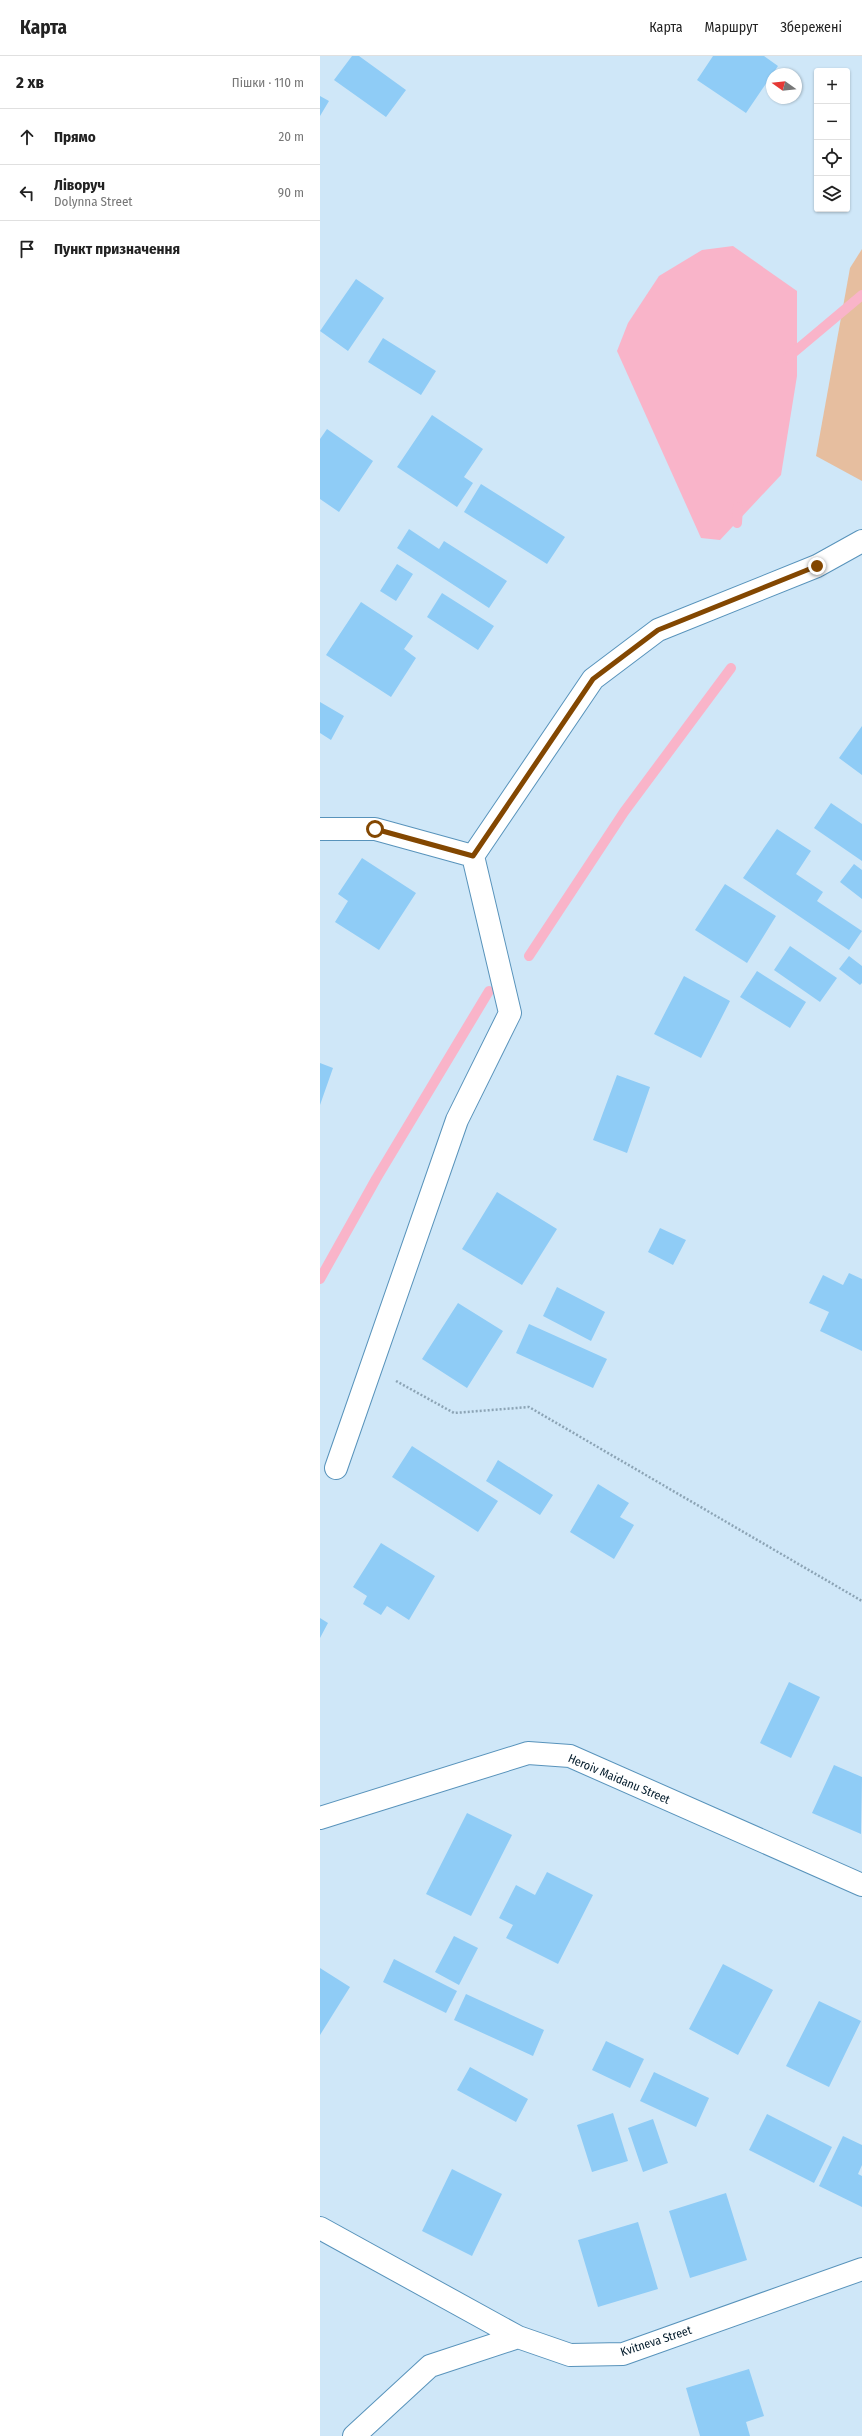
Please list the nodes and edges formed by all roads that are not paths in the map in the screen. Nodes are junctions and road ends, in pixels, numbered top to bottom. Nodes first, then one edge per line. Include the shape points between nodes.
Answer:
1 (862, 541) edge
2 (320, 829) edge
3 (473, 856) junction
4 (336, 1468) dead end
5 (320, 1818) edge
6 (862, 1885) edge
7 (320, 2228) edge
8 (862, 2269) edge
9 (518, 2337) junction
10 (354, 2436) edge

1 - 3 street via 817,566 658,630 593,679
2 - 3 street via 375,829
3 - 4 street via 510,1013 457,1120
5 - 6 street, Heroiv Maidanu Street via 528,1753 570,1756
7 - 9 street, Kvitneva Street
8 - 9 street, Kvitneva Street via 623,2354 570,2355
9 - 10 street via 430,2366

